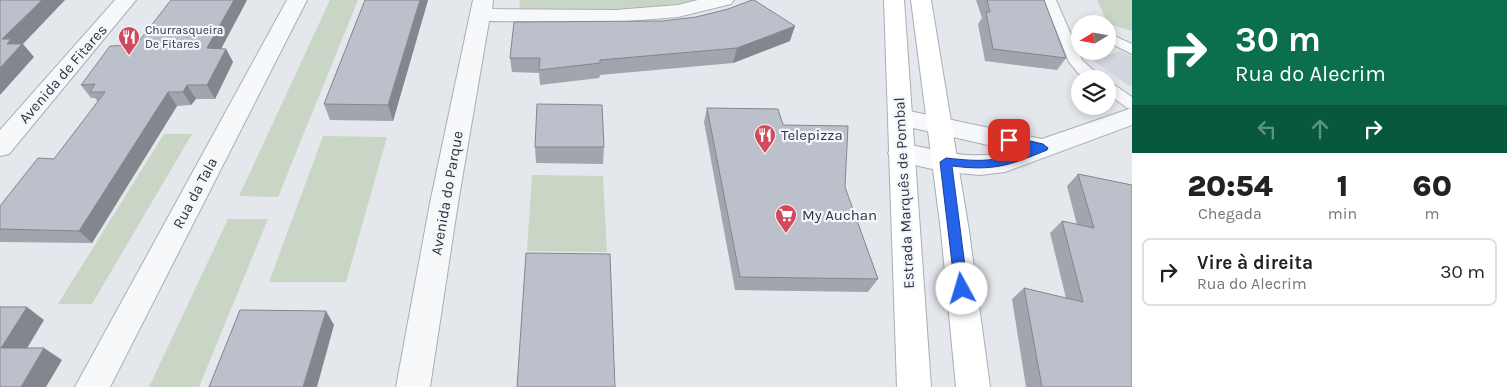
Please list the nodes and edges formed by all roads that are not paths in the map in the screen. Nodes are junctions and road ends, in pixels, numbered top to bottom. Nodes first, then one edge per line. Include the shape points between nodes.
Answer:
1 (126, 0) edge
2 (297, 0) edge
3 (724, 0) edge
4 (894, 0) edge
5 (921, 0) edge
6 (1050, 0) edge
7 (482, 8) edge
8 (1061, 27) junction
9 (1071, 28) edge
10 (1116, 41) edge
11 (1132, 50) edge
12 (1085, 70) edge
13 (1116, 93) edge
14 (1132, 104) edge
15 (1132, 116) edge
16 (900, 117) junction
17 (941, 124) junction
18 (0, 148) edge
19 (1043, 148) junction
20 (901, 153) junction
21 (946, 162) junction
22 (92, 387) edge
23 (413, 387) edge
24 (914, 387) edge
25 (972, 387) edge

1 - 18 street, Avenida de Fitares
2 - 22 street, Rua da Tala
3 - 7 street via 678,11 616,16
4 - 16 street, Estrada Marquês de Pombal
5 - 17 street
6 - 8 lane
7 - 23 street, Avenida do Parque
8 - 9 lane
8 - 12 lane via 1076,62
10 - 11 lane
13 - 14 lane
15 - 19 street
16 - 17 street
16 - 20 street, Estrada Marquês de Pombal
17 - 19 street
17 - 21 street
19 - 21 street via 1005,162 980,166
20 - 21 street
20 - 24 street, Estrada Marquês de Pombal
21 - 25 street

